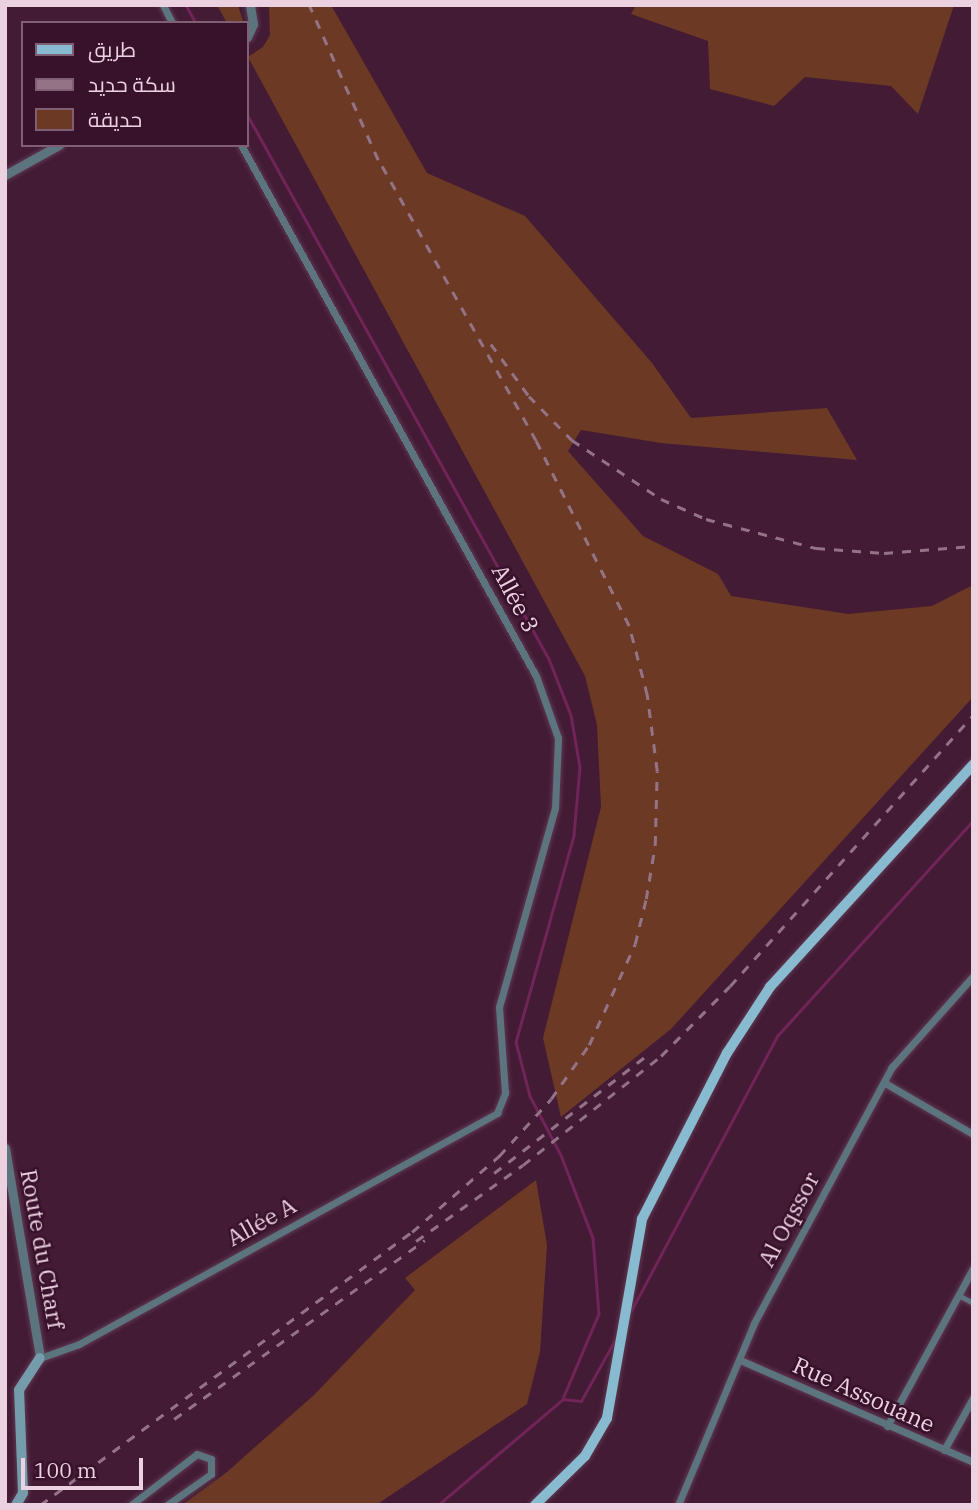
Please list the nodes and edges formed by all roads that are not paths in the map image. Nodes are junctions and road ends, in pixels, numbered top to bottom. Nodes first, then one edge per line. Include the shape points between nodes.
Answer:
1 (163, 5) edge
2 (250, 5) edge
3 (171, 21) edge
4 (248, 35) edge
5 (55, 147) edge
6 (242, 147) edge
7 (5, 175) edge
8 (973, 765) edge
9 (973, 976) edge
10 (885, 1083) junction
11 (497, 1113) joint
12 (973, 1134) edge
13 (5, 1148) edge
14 (10, 1196) edge
15 (973, 1268) edge
16 (958, 1295) junction
17 (973, 1303) edge
18 (40, 1358) junction
19 (740, 1360) junction
20 (973, 1398) edge
21 (887, 1426) junction
22 (944, 1450) junction
23 (973, 1462) edge
24 (16, 1505) edge
25 (131, 1505) edge
26 (167, 1505) edge
27 (535, 1505) edge
28 (678, 1505) edge

1 - 3 street
2 - 4 street via 253,24
5 - 7 street
6 - 11 street, Allée 3 via 496,600 536,676 558,738 555,808 499,1007 505,1093
8 - 27 main road via 755,1007 652,1195 632,1257 612,1406 600,1433 567,1477
9 - 10 street, Al Oqssor via 906,1051
10 - 12 street
10 - 19 street, Al Oqssor via 795,1244
11 - 18 street, Allée A via 79,1343
13 - 14 street, Route du Charf
14 - 18 street, Route du Charf
15 - 16 street
16 - 17 street
16 - 21 street
18 - 24 main road via 19,1390 23,1493
19 - 21 street, Rue Assouane
19 - 28 street, Al Oqssor
20 - 22 street
21 - 22 street, Rue Assouane
22 - 23 street, Rue Assouane
25 - 26 street via 197,1454 207,1455 214,1464 211,1474

